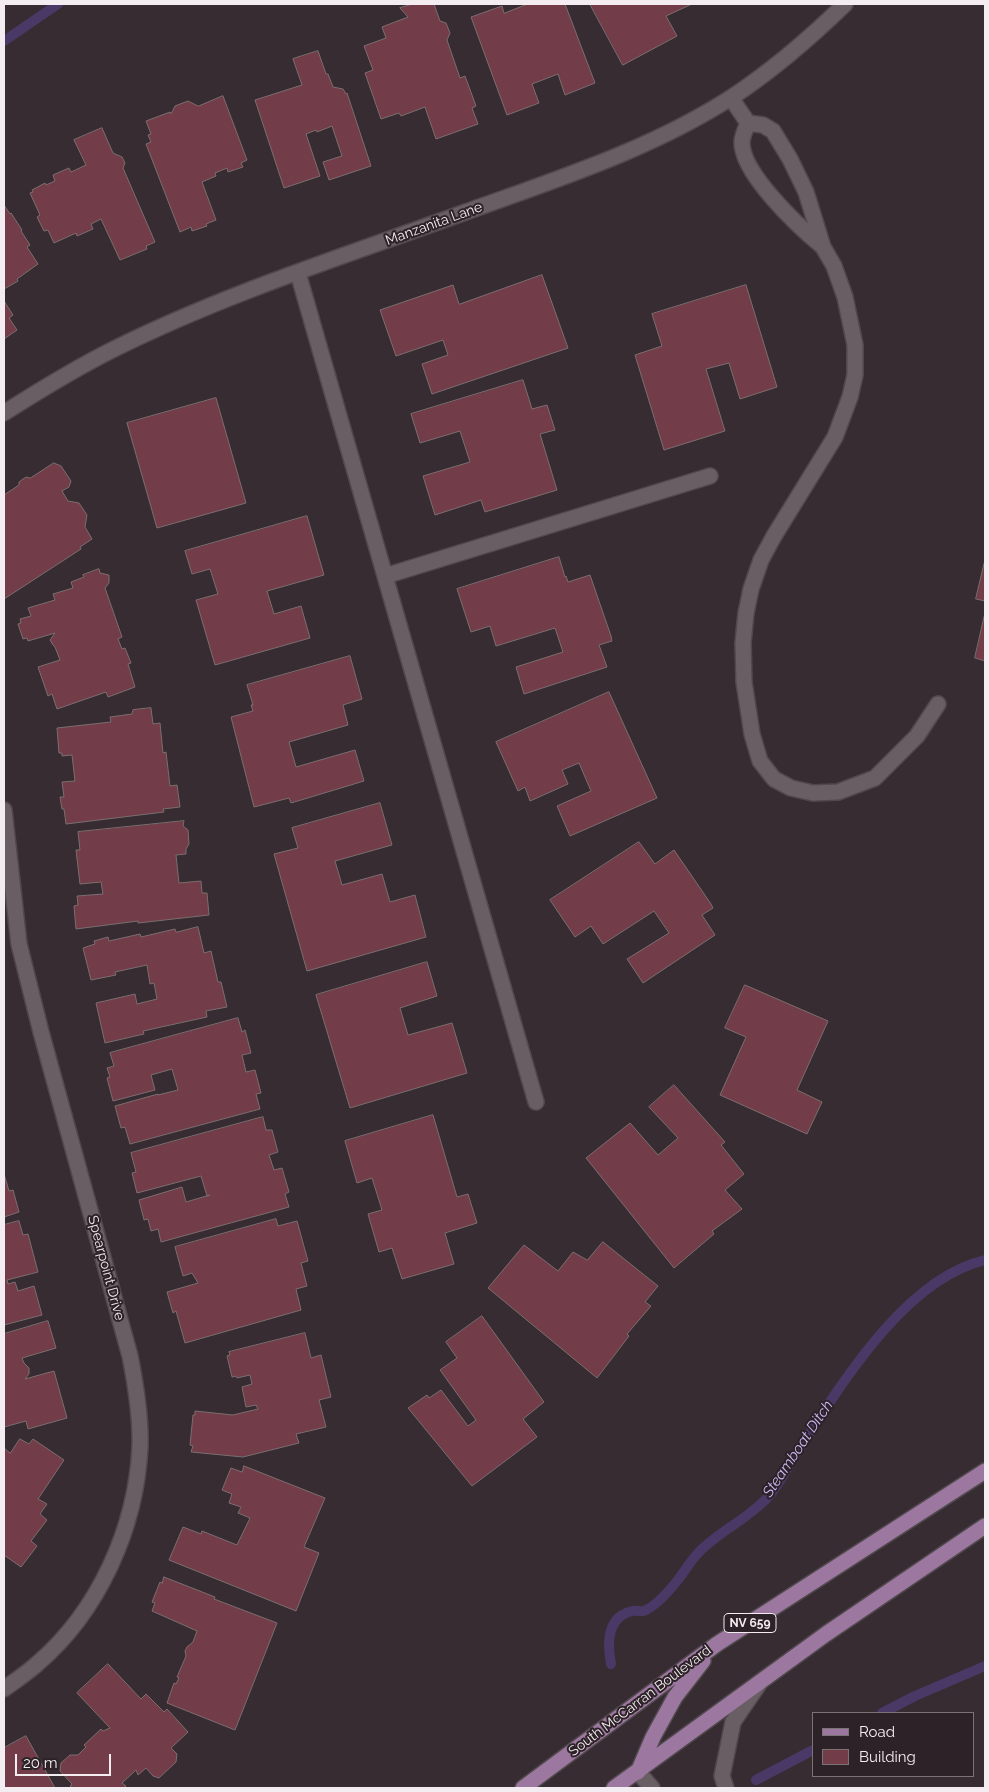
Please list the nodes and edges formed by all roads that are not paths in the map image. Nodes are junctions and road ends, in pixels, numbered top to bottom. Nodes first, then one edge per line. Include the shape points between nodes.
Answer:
1 (845, 4) edge
2 (731, 98) junction
3 (748, 123) junction
4 (823, 247) junction
5 (298, 273) junction
6 (4, 413) edge
7 (710, 476) dead end
8 (385, 576) junction
9 (938, 704) dead end
10 (4, 810) edge
11 (536, 1102) dead end
12 (985, 1471) edge
13 (985, 1526) edge
14 (717, 1644) junction
15 (761, 1680) junction
16 (4, 1689) edge
17 (638, 1772) junction
18 (523, 1788) edge
19 (614, 1788) edge
20 (652, 1788) edge
21 (726, 1788) edge

1 - 2 street, Manzanita Lane via 808,39
2 - 3 street
2 - 5 street, Manzanita Lane via 644,144 591,166
3 - 4 street via 763,125 773,131 781,142 806,192
3 - 4 street via 742,142 744,155 754,174 781,207
4 - 9 street via 845,297 855,345 855,375 835,437 774,536 751,589 746,612 744,682 752,734 760,761 774,780 813,793 838,792 875,778 917,736
5 - 6 street, Manzanita Lane via 173,321 113,349 50,383
5 - 8 street
7 - 8 street
8 - 11 street
10 - 16 street, Spearpoint Drive via 19,944 130,1356 137,1395 140,1446 134,1495 120,1543 97,1591 70,1629 38,1664
12 - 14 main road, South McCarran Boulevard / NV 659
13 - 15 main road
14 - 17 main road via 675,1697
14 - 18 main road, South McCarran Boulevard / NV 659
15 - 17 main road
15 - 21 street via 733,1722 722,1776
17 - 19 main road
17 - 20 street

